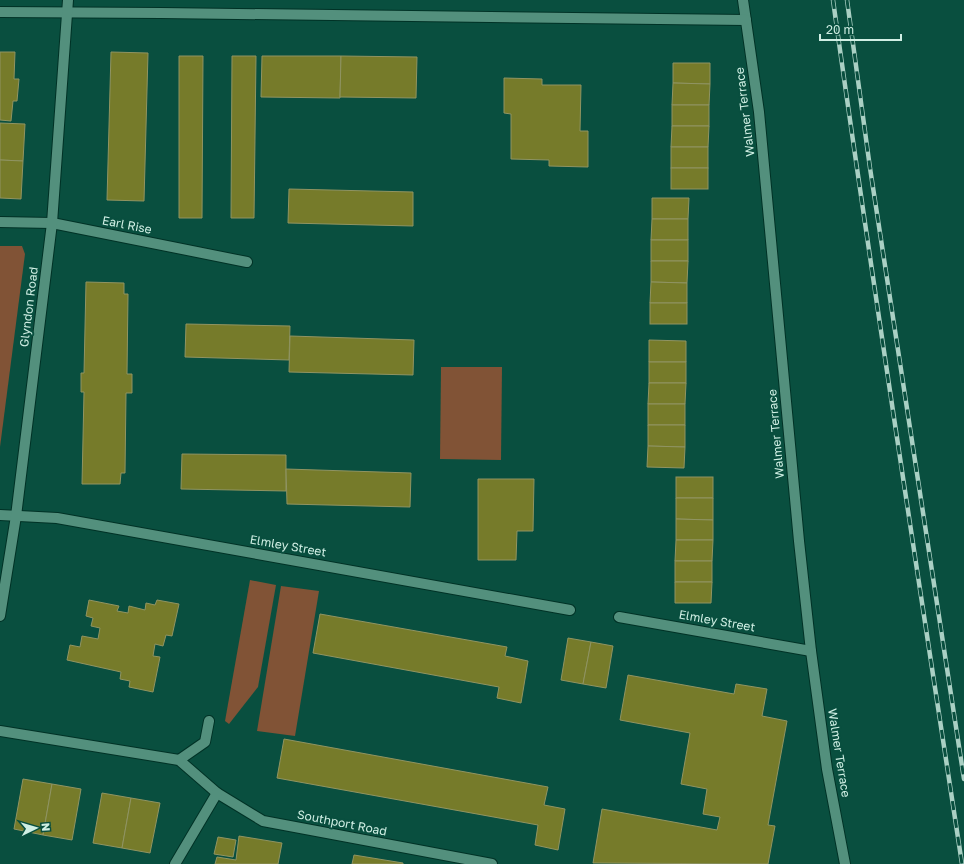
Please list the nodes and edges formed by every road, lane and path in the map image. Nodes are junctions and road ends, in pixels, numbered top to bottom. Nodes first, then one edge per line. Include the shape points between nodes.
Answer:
1 (68, 0) edge
2 (743, 0) edge
3 (0, 12) edge
4 (67, 13) junction
5 (746, 20) junction
6 (0, 222) edge
7 (52, 223) junction
8 (247, 262) dead end
9 (0, 515) edge
10 (16, 516) junction
11 (570, 610) dead end
12 (0, 616) edge
13 (619, 618) dead end
14 (811, 651) junction
15 (209, 721) dead end
16 (0, 731) edge
17 (179, 760) junction
18 (217, 793) junction
19 (469, 862) edge
20 (175, 864) edge
21 (492, 864) edge
22 (845, 864) edge

1 - 4 street, Glyndon Road
2 - 5 street, Walmer Terrace
3 - 4 street
4 - 5 street
4 - 7 street, Glyndon Road
5 - 14 street, Walmer Terrace via 760,120
6 - 7 street, Earl Rise
7 - 8 street, Earl Rise
7 - 10 street, Glyndon Road
9 - 10 street, Elmley Street
10 - 11 street, Elmley Street via 57,518
10 - 12 street, Glyndon Road
13 - 14 street, Elmley Street
14 - 22 street, Walmer Terrace via 827,769
15 - 17 street via 205,742
16 - 17 street
17 - 18 street, Southport Road
18 - 19 street, Southport Road via 262,821
18 - 20 street
19 - 21 street, Southport Road

